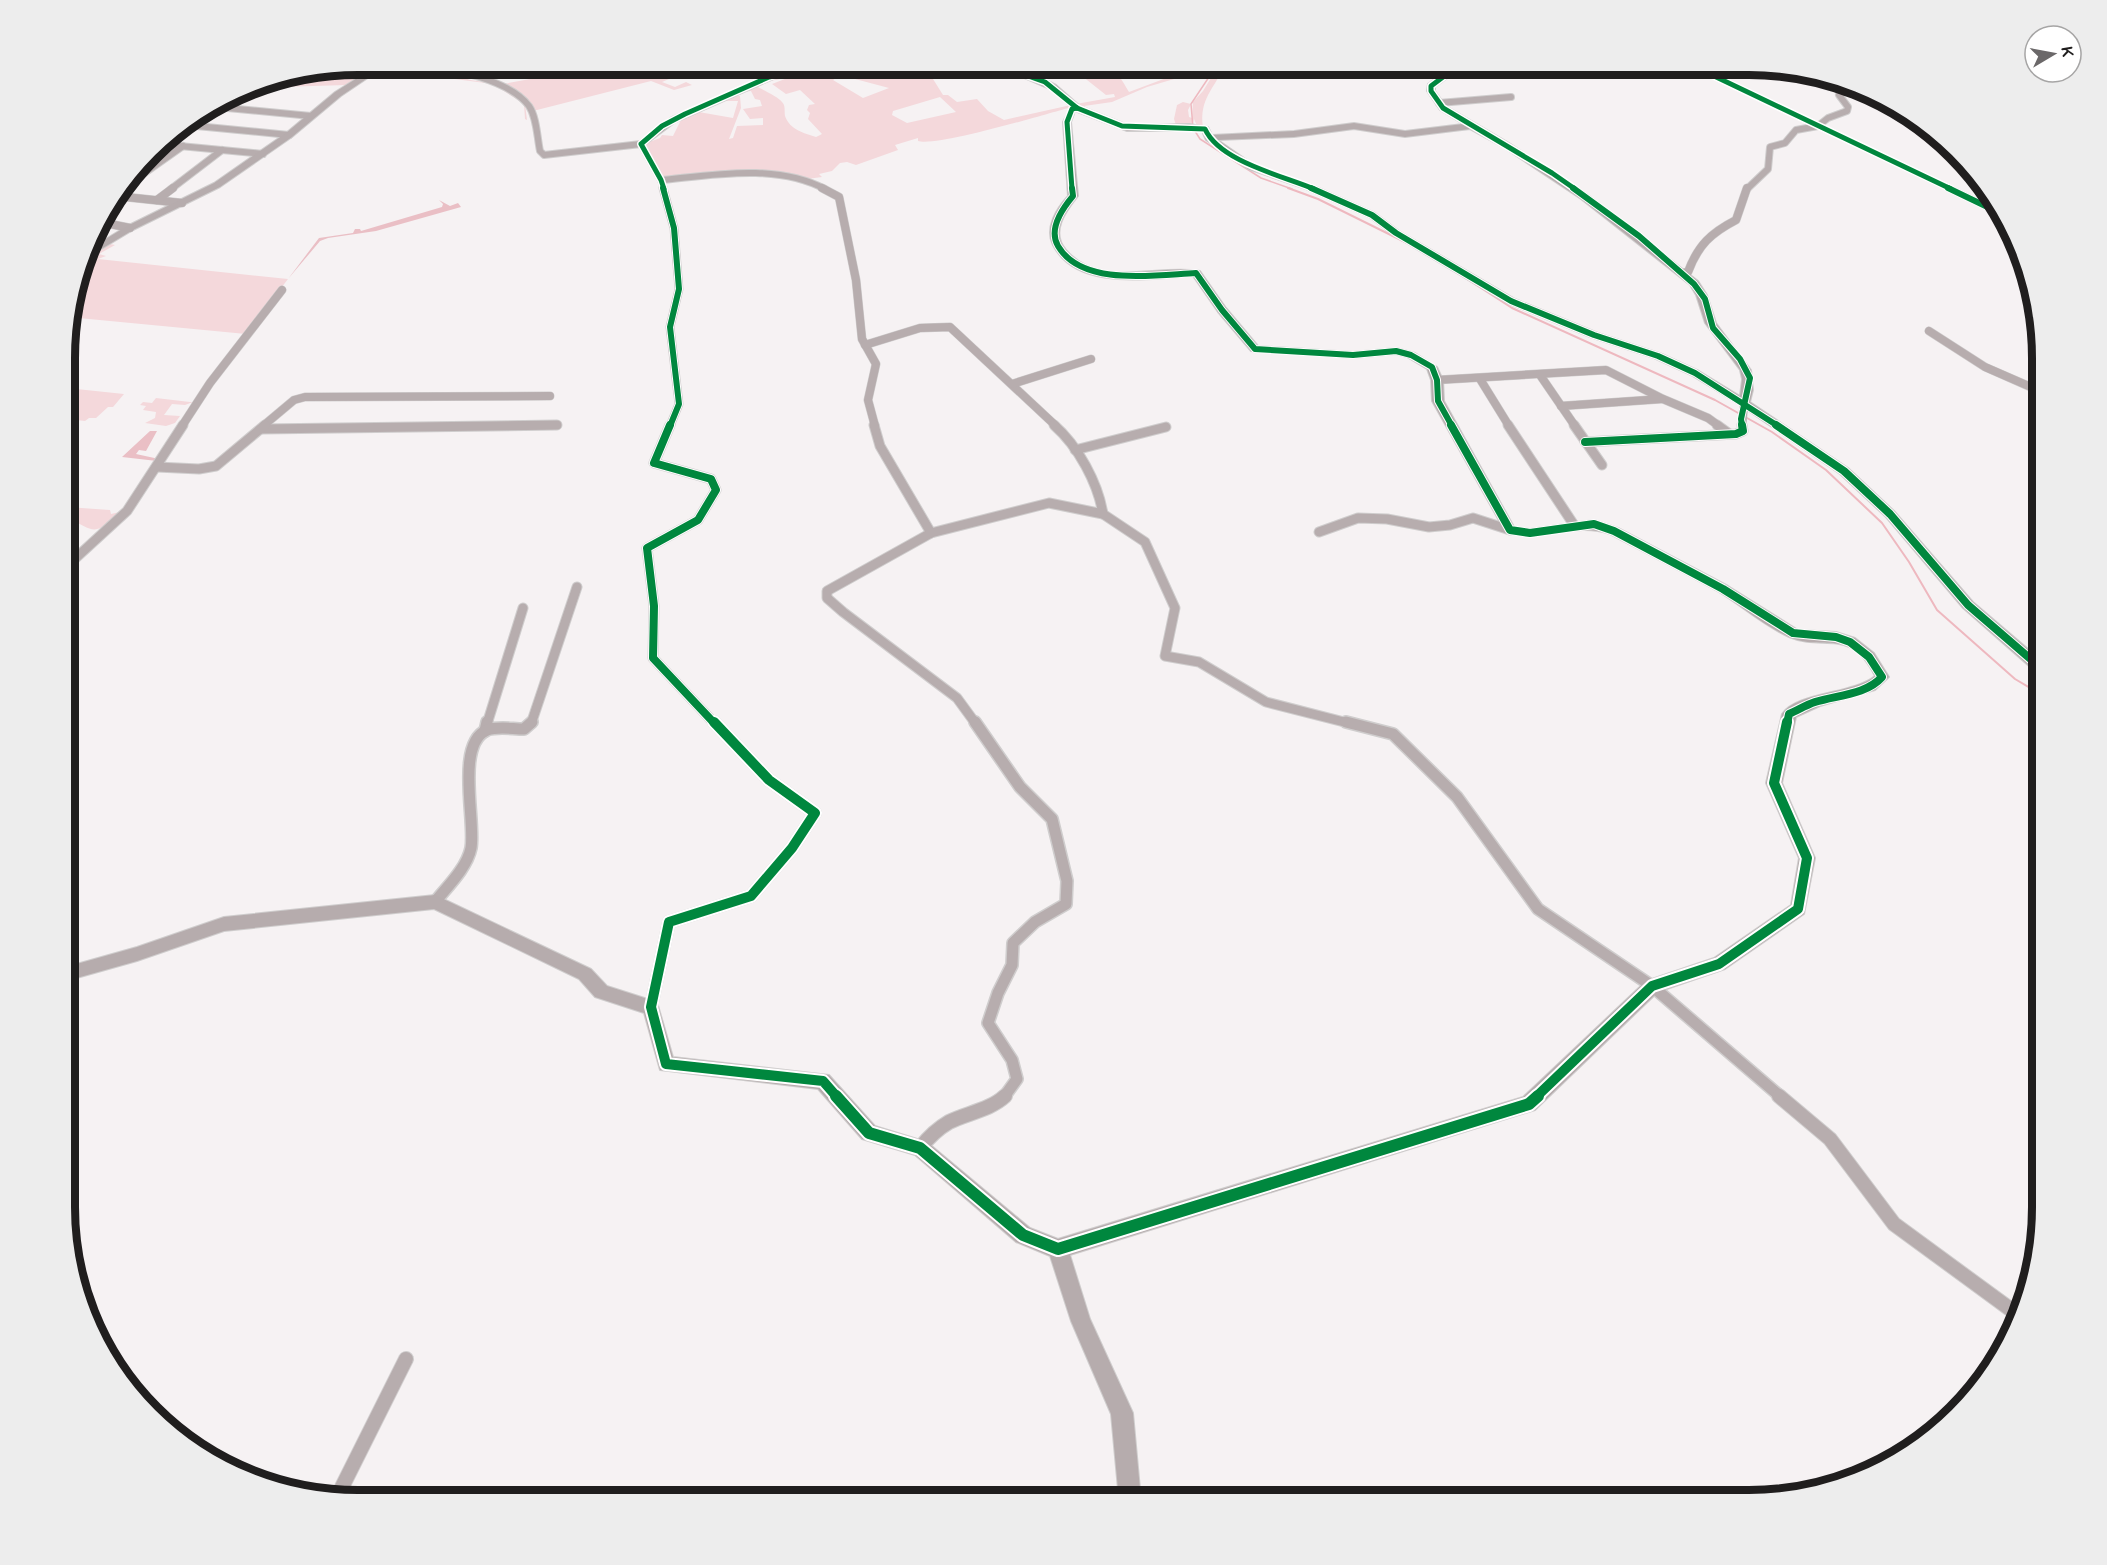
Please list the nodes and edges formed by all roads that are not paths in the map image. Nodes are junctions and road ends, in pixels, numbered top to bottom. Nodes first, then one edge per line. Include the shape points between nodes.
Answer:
1 (366, 75) edge
2 (466, 75) edge
3 (771, 75) edge
4 (1027, 75) edge
5 (1446, 75) edge
6 (1712, 75) edge
7 (1845, 92) edge
8 (1511, 97) dead end
9 (1439, 103) junction
10 (226, 108) edge
11 (1077, 108) junction
12 (311, 116) junction
13 (196, 126) edge
14 (1470, 126) junction
15 (1818, 126) junction
16 (1207, 134) junction
17 (289, 135) junction
18 (640, 144) junction
19 (171, 145) edge
20 (183, 146) junction
21 (222, 150) junction
22 (263, 154) junction
23 (141, 176) edge
24 (661, 180) junction
25 (126, 197) edge
26 (157, 200) junction
27 (182, 203) junction
28 (1989, 208) edge
29 (109, 224) edge
30 (130, 228) junction
31 (98, 248) edge
32 (1683, 273) junction
33 (282, 290) dead end
34 (1929, 331) dead end
35 (865, 345) junction
36 (1090, 359) dead end
37 (1540, 375) junction
38 (1480, 379) junction
39 (1437, 380) junction
40 (1012, 384) junction
41 (2032, 388) edge
42 (550, 396) dead end
43 (1663, 399) junction
44 (1744, 403) junction
45 (1561, 406) junction
46 (557, 425) dead end
47 (1166, 428) dead end
48 (261, 429) junction
49 (1728, 433) junction
50 (1585, 442) junction
51 (1075, 450) junction
52 (1602, 465) dead end
53 (157, 468) junction
54 (1103, 514) junction
55 (1574, 525) junction
56 (1510, 530) junction
57 (1319, 532) dead end
58 (931, 533) junction
59 (75, 559) edge
60 (577, 587) dead end
61 (523, 608) dead end
62 (2032, 660) edge
63 (485, 731) junction
64 (435, 902) junction
65 (75, 971) edge
66 (1652, 986) junction
67 (651, 1007) junction
68 (920, 1148) junction
69 (1058, 1249) junction
70 (2012, 1311) edge
71 (406, 1359) dead end
72 (341, 1489) edge
73 (1129, 1490) edge

1 - 12 street
2 - 18 street via 505,87 529,107 544,155
3 - 18 street via 666,122
4 - 11 street via 1053,87
5 - 9 street via 1431,86
6 - 15 street
7 - 15 street via 1839,96 1849,110
8 - 9 street
9 - 14 street
10 - 12 street
11 - 16 street via 1127,128 1189,127
11 - 39 street via 1066,122 1073,196 1063,207 1053,235 1057,246 1074,264 1117,274 1196,273 1255,349 1353,355 1396,351 1432,367
12 - 17 street
13 - 17 street
14 - 16 street via 1406,134 1344,127 1294,134
14 - 32 street via 1552,173
15 - 28 street
15 - 32 street via 1800,128 1785,142 1770,147 1768,169 1747,188 1736,220 1712,233 1693,258 1688,272
16 - 44 street via 1251,167 1310,187 1372,215 1511,301 1658,356
17 - 22 street
18 - 24 street
19 - 20 street
20 - 21 street
20 - 23 street
21 - 22 street
21 - 26 street
22 - 27 street
24 - 35 street via 731,174 779,176 804,180 839,197
24 - 67 street via 678,261 679,289 670,327 678,404 654,463 711,479 716,490 698,520 647,548 654,606 653,658 768,780 815,813 792,848 751,896 669,922
25 - 26 street
26 - 27 street
27 - 30 street
29 - 30 street
30 - 31 street
32 - 44 street via 1705,299 1713,328 1747,371 1750,378
33 - 53 street via 210,383
34 - 41 street via 1985,367
35 - 40 street via 883,337 950,327
35 - 58 street via 876,364 868,400 880,446
36 - 40 street
37 - 38 street
37 - 43 street via 1605,370
37 - 45 street
38 - 39 street
38 - 55 street
39 - 56 street via 1438,401
40 - 51 street
42 - 48 street via 305,397 294,400
43 - 45 street
43 - 49 street via 1708,418
44 - 49 street via 1743,431
44 - 62 street via 1844,471 1898,522 1968,605
45 - 50 street
46 - 48 street
47 - 51 street
48 - 53 street via 209,469
49 - 50 street
50 - 52 street
51 - 54 street
53 - 59 street via 121,519
54 - 58 street via 1049,503
54 - 66 street via 1144,542 1175,608 1165,656 1198,662 1266,702 1393,734 1457,796 1538,909
55 - 56 street via 1530,533
55 - 66 street via 1594,524 1614,531 1723,589 1793,633 1850,641 1870,658 1882,677 1866,688 1813,702 1789,714 1774,783 1807,858 1798,909 1719,964
56 - 57 street via 1473,518 1429,527 1358,518
58 - 68 street via 827,591 827,598 957,698 1020,787 1053,819 1067,881 1066,904 1035,921 1013,943 1012,965 988,1023 1012,1060 1017,1079 1001,1100 952,1120 931,1133
60 - 63 street via 532,723 524,729
61 - 63 street
63 - 64 street via 470,754 471,848 464,864
64 - 65 street via 224,924
64 - 67 street via 585,974 601,992
66 - 69 street via 1529,1104
66 - 70 street via 1830,1139 1894,1224
67 - 68 street via 666,1064 823,1081 869,1133
68 - 69 street via 1023,1235
69 - 73 street via 1081,1321 1122,1413
71 - 72 street

